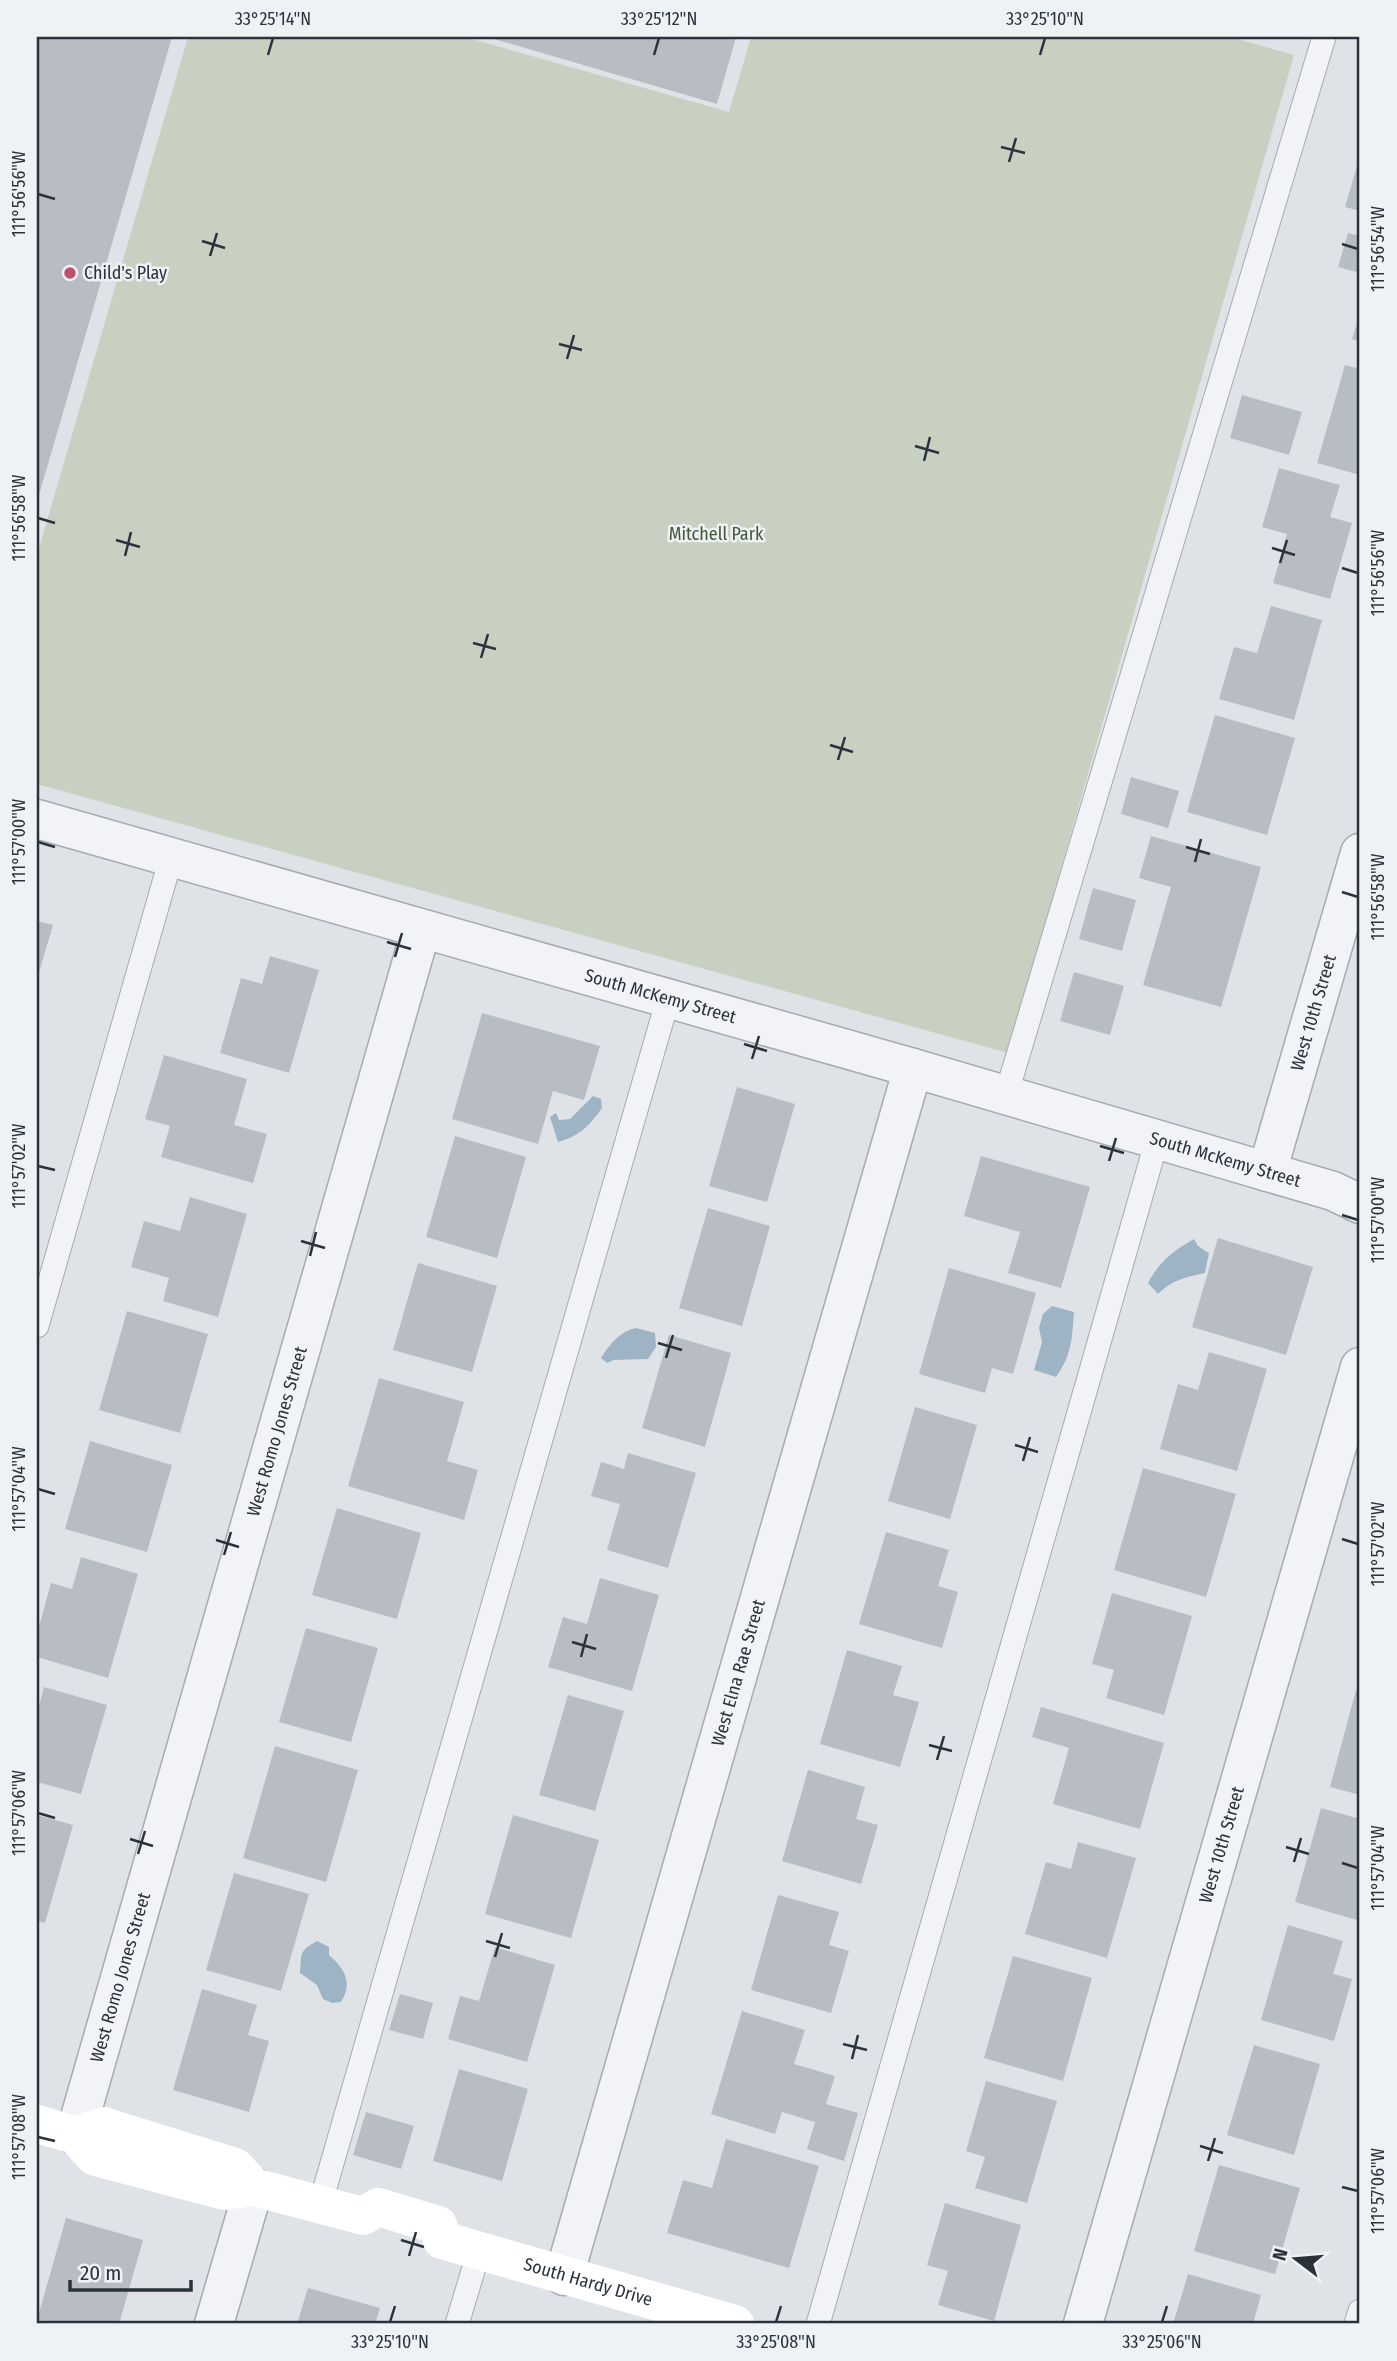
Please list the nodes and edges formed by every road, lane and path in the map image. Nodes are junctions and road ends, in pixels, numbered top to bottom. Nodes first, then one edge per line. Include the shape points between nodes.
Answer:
1 (1324, 37) edge
2 (37, 819) edge
3 (1360, 853) edge
4 (171, 858) junction
5 (421, 930) junction
6 (668, 999) junction
7 (913, 1068) junction
8 (1006, 1095) junction
9 (1157, 1140) junction
10 (1267, 1172) junction
11 (1360, 1204) edge
12 (37, 1326) edge
13 (1360, 1367) edge
14 (37, 2124) edge
15 (75, 2135) junction
16 (254, 2187) junction
17 (320, 2205) junction
18 (479, 2251) junction
19 (564, 2276) junction
20 (1360, 2311) edge
21 (714, 2321) edge
22 (214, 2324) edge
23 (457, 2324) edge
24 (818, 2324) edge
25 (1083, 2324) edge
26 (1356, 2324) edge

1 - 8 lane
2 - 4 street, South McKemy Street
3 - 10 street, West 10th Street
4 - 5 street, South McKemy Street
4 - 12 lane
5 - 6 street, South McKemy Street
5 - 15 street, West Romo Jones Street
6 - 7 street, South McKemy Street
6 - 17 lane
7 - 8 street, South McKemy Street
7 - 19 street, West Elna Rae Street
8 - 9 street, South McKemy Street
9 - 10 street, South McKemy Street
9 - 24 lane
10 - 11 street, South McKemy Street via 1333,1191
13 - 25 street, West 10th Street
14 - 15 street, South Hardy Drive
15 - 16 street, South Hardy Drive via 95,2157 223,2191
16 - 17 street, South Hardy Drive
16 - 22 street
17 - 18 street, South Hardy Drive via 363,2216 369,2231 429,2248 442,2240
18 - 19 street, South Hardy Drive
18 - 23 lane
19 - 21 street, South Hardy Drive
20 - 26 lane

